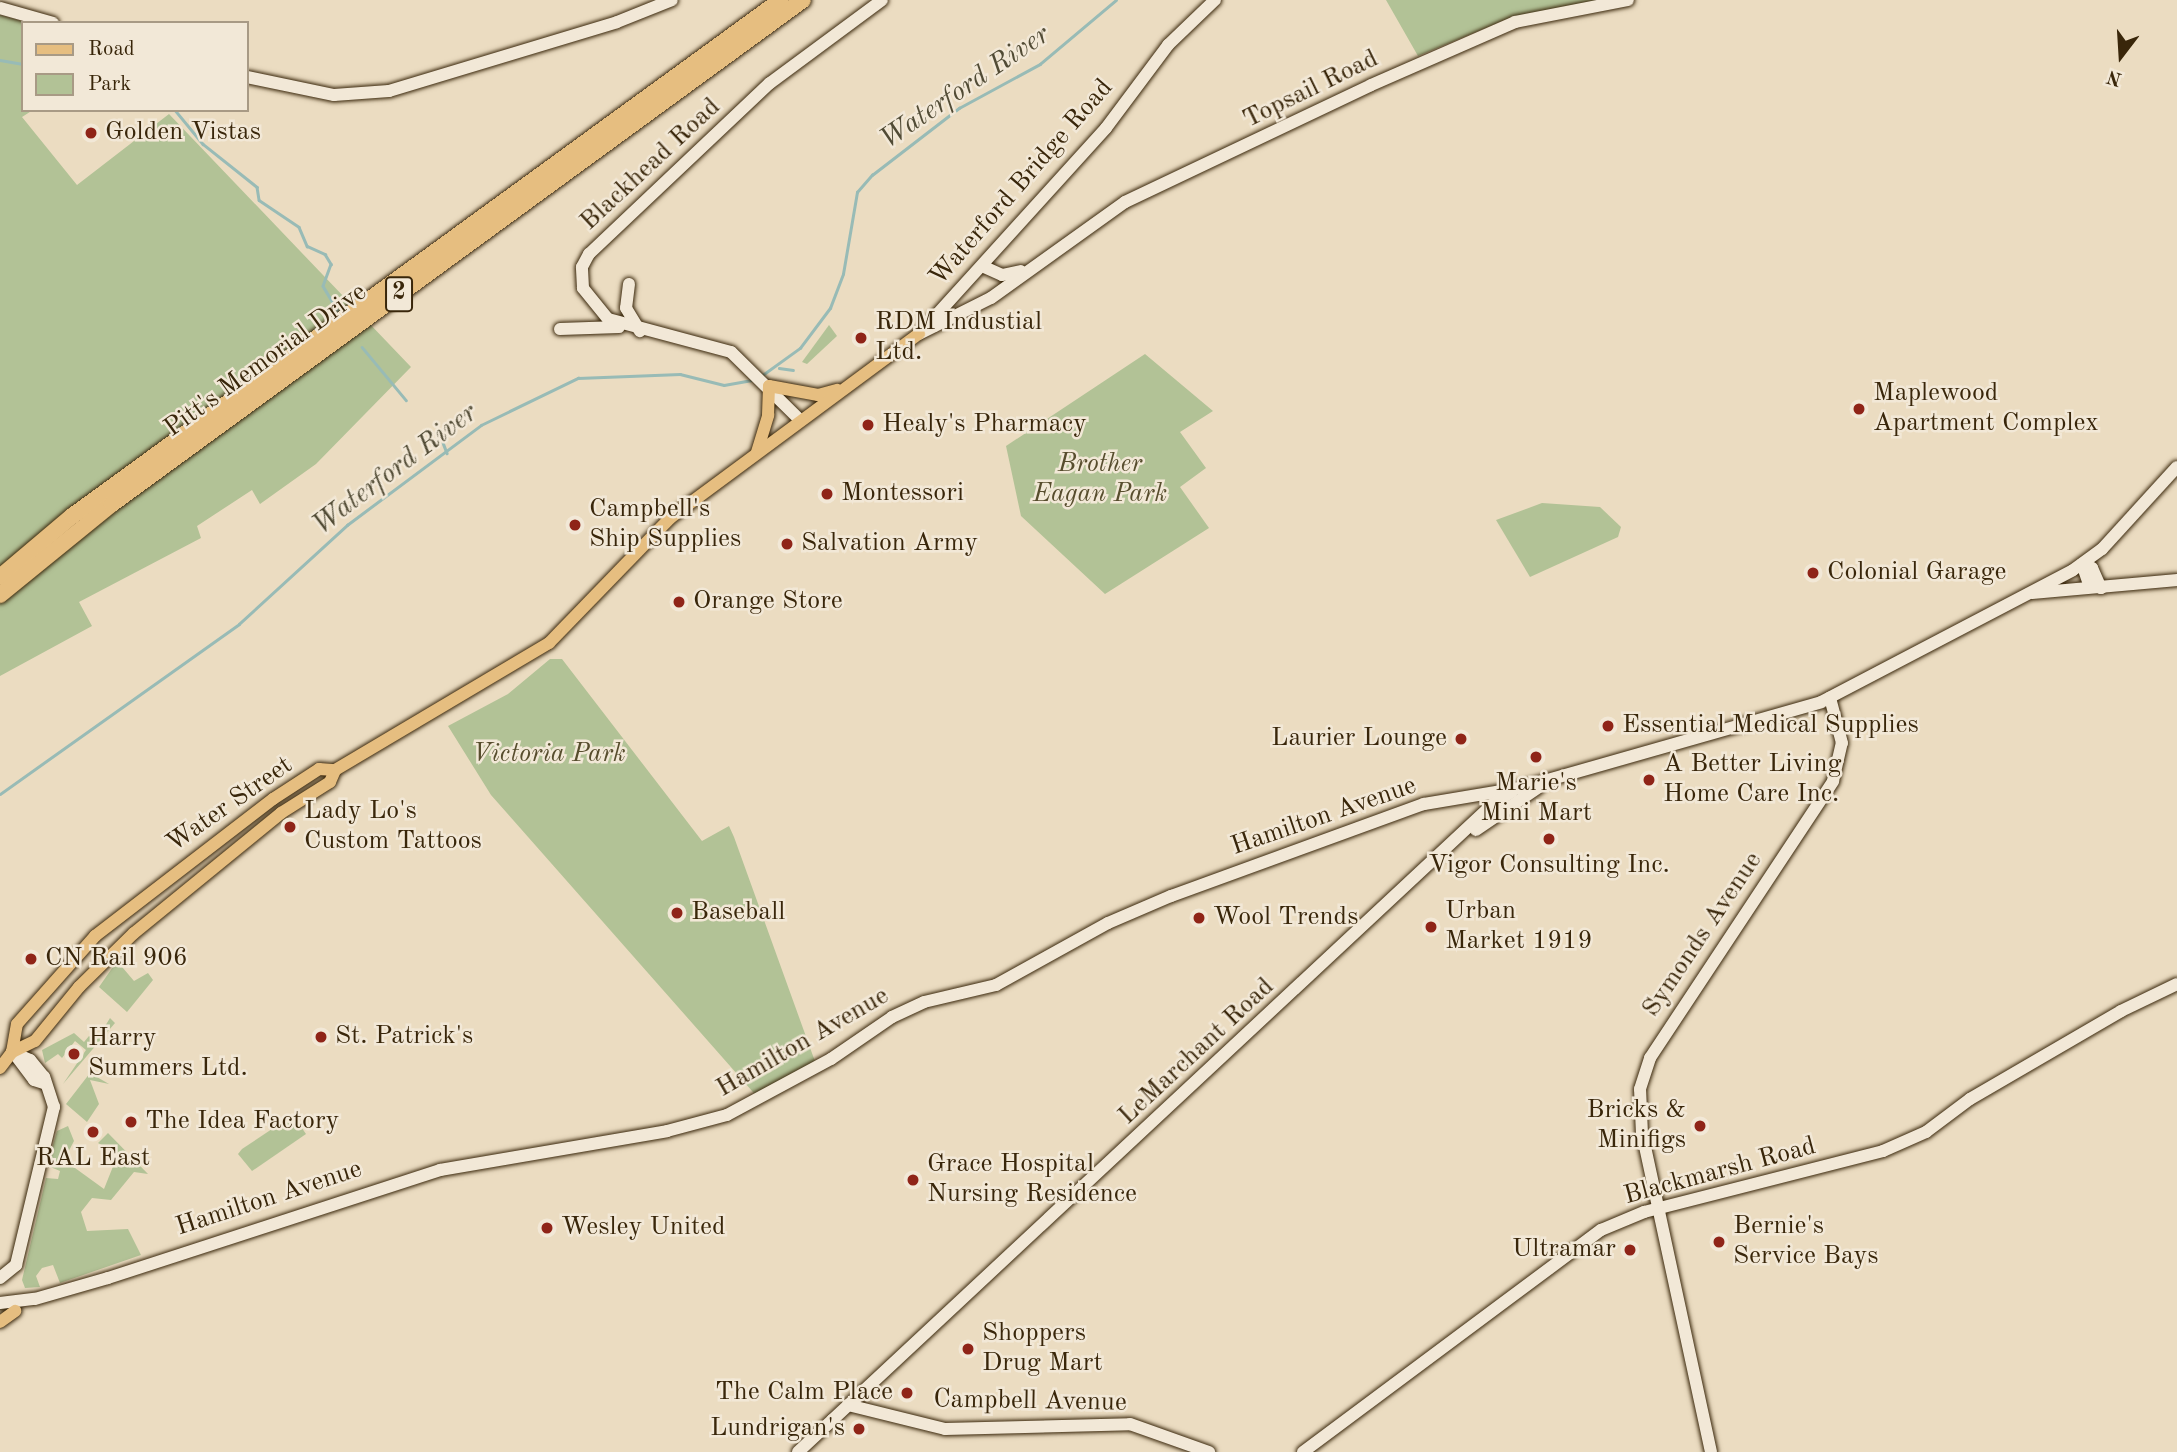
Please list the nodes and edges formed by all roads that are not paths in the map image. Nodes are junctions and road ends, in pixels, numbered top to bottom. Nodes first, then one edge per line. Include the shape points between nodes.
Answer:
1 (673, 0) edge
2 (781, 0) edge
3 (803, 0) edge
4 (882, 0) edge
5 (1215, 0) edge
6 (1628, 0) edge
7 (0, 8) edge
8 (46, 21) edge
9 (248, 77) edge
10 (982, 266) junction
11 (1035, 267) junction
12 (628, 284) dead end
13 (626, 327) junction
14 (561, 329) dead end
15 (640, 332) junction
16 (919, 334) junction
17 (769, 386) junction
18 (845, 389) junction
19 (800, 420) junction
20 (757, 452) junction
21 (2177, 467) edge
22 (2082, 564) junction
23 (0, 577) edge
24 (2177, 580) edge
25 (2101, 588) junction
26 (2032, 593) junction
27 (0, 595) edge
28 (1830, 698) junction
29 (335, 770) junction
30 (1557, 776) junction
31 (1520, 788) junction
32 (1452, 799) junction
33 (1467, 801) junction
34 (1493, 804) junction
35 (1508, 806) junction
36 (1475, 821) junction
37 (1440, 854) junction
38 (2177, 984) edge
39 (12, 1052) junction
40 (0, 1068) edge
41 (1658, 1208) junction
42 (0, 1278) edge
43 (35, 1299) junction
44 (0, 1303) edge
45 (15, 1311) junction
46 (0, 1315) edge
47 (0, 1322) edge
48 (848, 1405) junction
49 (798, 1452) edge
50 (1209, 1452) edge
51 (1303, 1452) edge
52 (1711, 1452) edge

1 - 9 street via 617,22 389,91 334,95
2 - 23 highway, Pitt's Memorial Drive / 2 via 72,516
3 - 27 highway, Pitt's Memorial Drive / 2 via 112,504
4 - 13 street, Blackhead Road via 770,83 589,254 582,267 583,288 608,319
5 - 10 street, Waterford Bridge Road via 1168,45 1106,128
6 - 11 street, Topsail Road via 1515,22 1371,85 1125,202
7 - 8 street
10 - 11 street, Topsail Road via 1002,275
10 - 16 street, Waterford Bridge Road
11 - 16 street, Topsail Road via 970,311
12 - 15 street via 626,308
13 - 14 street
13 - 15 street, Blackhead Road
15 - 17 street, Blackhead Road via 711,344 740,357
16 - 18 main road
17 - 18 main road via 818,395
17 - 19 street, Blackhead Road
17 - 20 main road via 768,415
18 - 19 main road
19 - 20 main road
20 - 29 main road via 670,519 549,643
21 - 22 street, Hamilton Avenue
22 - 25 street via 2092,568
22 - 26 street, Hamilton Avenue
24 - 25 street
25 - 26 street
26 - 28 street, Hamilton Avenue
28 - 30 street, Hamilton Avenue
28 - 41 street, Symonds Avenue via 1842,743 1833,781 1644,1068 1639,1110
29 - 39 main road, Water Street via 330,782 281,813 134,933 79,986 35,1041
29 - 39 main road, Water Street via 319,769 251,814 95,936 17,1024
30 - 31 street, Hamilton Avenue
30 - 35 street, Hamilton Avenue
31 - 32 street, Hamilton Avenue
31 - 34 street, LeMarchant Road
32 - 33 street, Hamilton Avenue
32 - 43 street, Hamilton Avenue via 1171,896 1108,923 996,985 924,1002 727,1115 667,1131 440,1170
33 - 34 street, Hamilton Avenue
33 - 36 street
34 - 35 street, Hamilton Avenue
34 - 36 street, LeMarchant Road
35 - 37 street, LeMarchant Road
36 - 37 street, LeMarchant Road
37 - 48 street, LeMarchant Road
38 - 41 street, Blackmarsh Road via 2120,1011 1970,1098 1926,1132 1883,1151
39 - 40 main road
39 - 42 street via 34,1080 44,1083 54,1107 16,1265
41 - 51 street, Blackmarsh Road via 1579,1244 1507,1305
41 - 52 street, Symonds Avenue
43 - 44 street, Hamilton Avenue
43 - 45 street, Hamilton Avenue
45 - 46 street, Hamilton Avenue
45 - 47 main road
48 - 49 street, LeMarchant Road
48 - 50 street, Campbell Avenue via 946,1429 1130,1424

